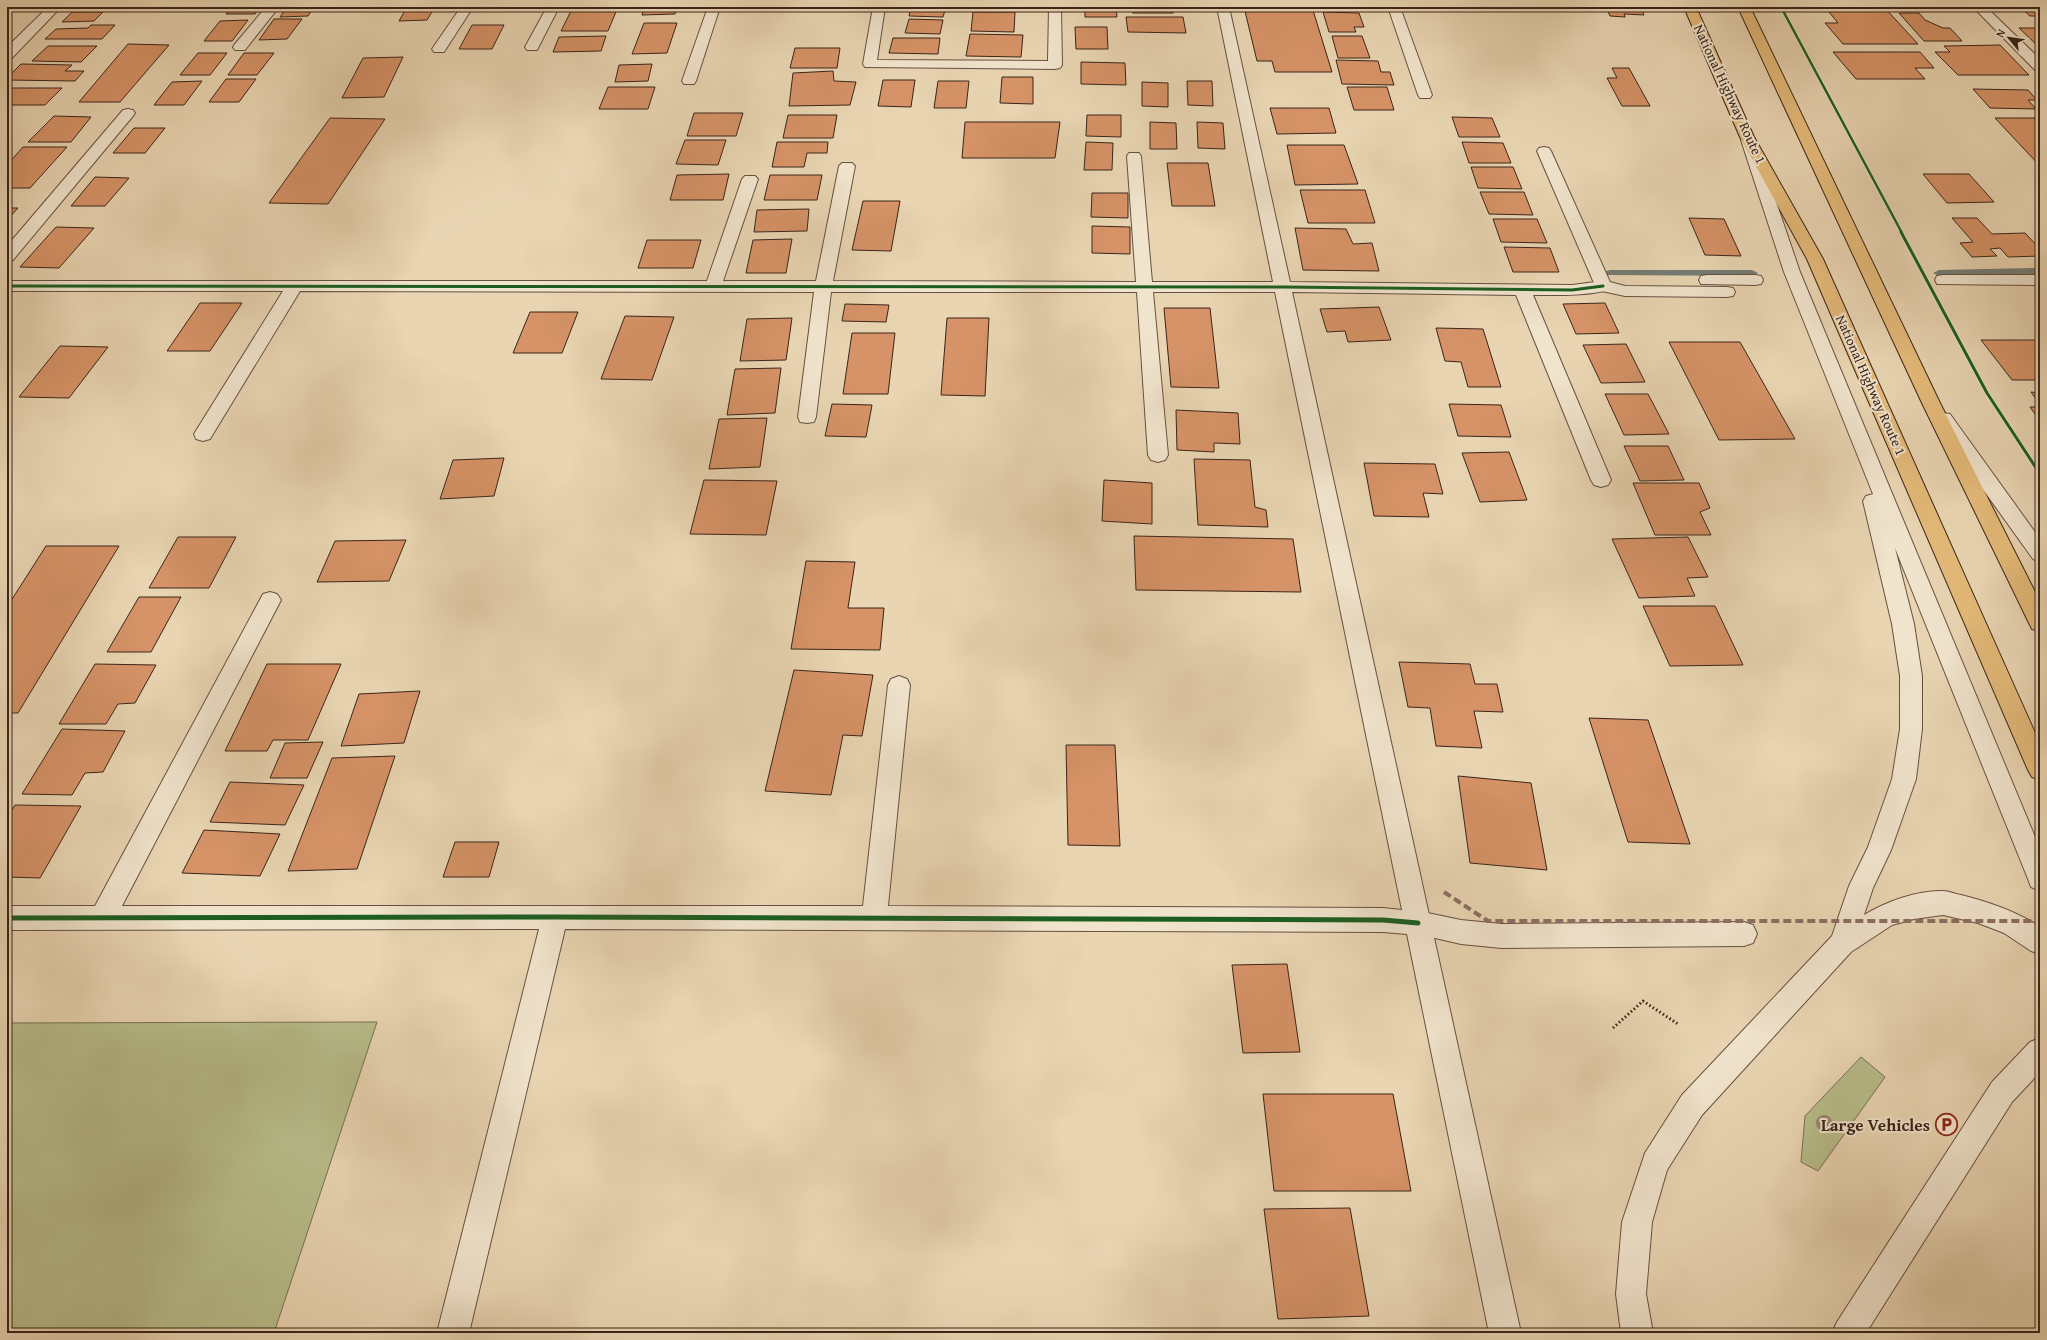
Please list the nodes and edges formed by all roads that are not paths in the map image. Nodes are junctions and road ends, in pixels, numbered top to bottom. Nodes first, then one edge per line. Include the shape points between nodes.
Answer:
1 (55, 7) edge
2 (273, 7) edge
3 (467, 7) edge
4 (553, 7) edge
5 (714, 7) edge
6 (879, 7) edge
7 (1055, 7) edge
8 (1223, 7) edge
9 (1394, 7) edge
10 (1690, 7) edge
11 (1744, 7) edge
12 (1978, 7) edge
13 (240, 47) dead end
14 (532, 47) dead end
15 (439, 49) dead end
16 (7, 54) edge
17 (2040, 67) edge
18 (689, 81) dead end
19 (1425, 95) dead end
20 (128, 113) dead end
21 (1747, 137) junction
22 (1544, 150) dead end
23 (1134, 156) dead end
24 (847, 166) dead end
25 (750, 178) dead end
26 (7, 256) edge
27 (1755, 280) dead end
28 (1943, 280) dead end
29 (7, 286) edge
30 (294, 286) junction
31 (1603, 286) junction
32 (713, 287) junction
33 (1144, 287) junction
34 (1283, 287) junction
35 (823, 288) junction
36 (1522, 289) junction
37 (2039, 289) edge
38 (1727, 292) dead end
39 (1931, 403) junction
40 (806, 417) dead end
41 (1855, 427) junction
42 (203, 434) dead end
43 (1158, 455) dead end
44 (1601, 480) dead end
45 (2040, 554) edge
46 (270, 600) dead end
47 (2040, 623) edge
48 (898, 685) dead end
49 (2040, 770) edge
50 (2040, 879) edge
51 (556, 917) junction
52 (7, 918) edge
53 (102, 918) junction
54 (874, 919) junction
55 (1418, 923) junction
56 (1744, 934) dead end
57 (2040, 942) edge
58 (1842, 943) junction
59 (2040, 1052) edge
60 (453, 1333) edge
61 (1506, 1333) edge
62 (1637, 1333) edge
63 (1848, 1333) edge

1 - 16 street
2 - 13 street
3 - 15 street
4 - 14 street
5 - 18 street
6 - 7 street via 870,64 1055,65
8 - 34 street
9 - 19 street
10 - 21 highway, National Highway Route 1
11 - 39 highway
12 - 17 street
20 - 26 street
21 - 41 street via 1792,272
21 - 49 highway, National Highway Route 1 via 1815,260
22 - 31 street
23 - 33 street
24 - 35 street
25 - 32 street
27 - 31 street via 1623,281
28 - 37 street
29 - 30 street
30 - 32 street
30 - 42 street
31 - 36 street via 1572,290
31 - 38 street via 1625,291
32 - 35 street
33 - 34 street
33 - 35 street
33 - 43 street
34 - 36 street
34 - 55 street
35 - 40 street
36 - 44 street
39 - 45 street
39 - 47 highway
41 - 50 street
41 - 58 street via 1903,624 1911,676 1911,729 1904,779 1879,850 1861,886
46 - 53 street
48 - 54 street
51 - 53 street
51 - 54 street
51 - 60 street
52 - 53 street
54 - 55 street via 1383,920
55 - 56 street via 1461,932 1502,936
55 - 61 street
57 - 58 street via 2013,924 1978,910 1943,903 1914,907 1886,915
58 - 62 street via 1692,1106 1654,1163 1637,1222 1632,1294
59 - 63 street via 2002,1092

